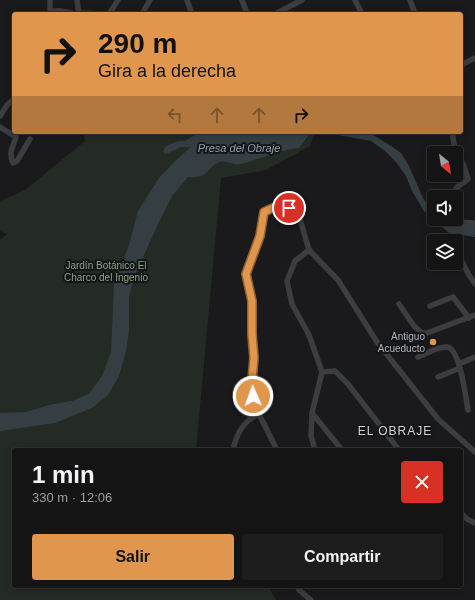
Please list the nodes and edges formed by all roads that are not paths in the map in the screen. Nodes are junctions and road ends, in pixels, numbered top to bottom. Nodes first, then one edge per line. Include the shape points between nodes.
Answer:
1 (50, 0) edge
2 (77, 0) edge
3 (118, 0) edge
4 (150, 0) edge
5 (187, 0) edge
6 (242, 0) edge
7 (302, 0) edge
8 (355, 0) edge
9 (410, 0) edge
10 (51, 12) edge
11 (66, 12) edge
12 (78, 12) edge
13 (110, 12) edge
14 (143, 12) edge
15 (191, 12) edge
16 (246, 12) edge
17 (279, 12) edge
18 (359, 12) edge
19 (414, 12) edge
20 (475, 58) edge
21 (463, 64) edge
22 (12, 101) edge
23 (0, 116) edge
24 (0, 127) edge
25 (452, 134) edge
26 (30, 139) dead end
27 (456, 190) edge
28 (463, 222) edge
29 (475, 223) edge
30 (456, 226) edge
31 (310, 250) junction
32 (475, 284) edge
33 (399, 304) dead end
34 (430, 306) dead end
35 (475, 314) edge
36 (469, 318) junction
37 (418, 357) dead end
38 (475, 357) edge
39 (460, 366) junction
40 (322, 372) junction
41 (438, 377) dead end
42 (468, 410) dead end
43 (259, 414) junction
44 (312, 414) junction
45 (233, 448) edge
46 (276, 448) edge
47 (314, 448) edge
48 (340, 448) edge
49 (397, 448) edge
50 (475, 452) edge
51 (463, 515) edge
52 (475, 523) edge
53 (298, 588) edge
54 (311, 600) edge

1 - 10 street
2 - 12 street
3 - 13 street
4 - 14 street
5 - 15 street
6 - 16 street
7 - 17 street
8 - 18 street
9 - 19 street
10 - 11 street
20 - 21 street
22 - 23 street
24 - 26 street via 16,137 10,156 13,163 17,161
25 - 27 street via 455,149 468,179
28 - 29 street
30 - 32 street via 456,237 464,268
31 - 40 street via 295,261 287,281 292,304 309,335
31 - 43 street via 300,219 289,208 275,207 264,212 260,236 246,274 252,301 253,396
31 - 50 street via 338,280 377,342 438,419
33 - 36 street via 422,333
34 - 36 street via 453,297
35 - 36 street
37 - 39 street via 448,346
38 - 39 street
39 - 41 street
39 - 42 street
40 - 44 street
40 - 49 street via 335,371 348,384
43 - 45 street via 251,417 242,426
43 - 46 street
44 - 47 street via 311,436
44 - 48 street
51 - 52 street
53 - 54 street

